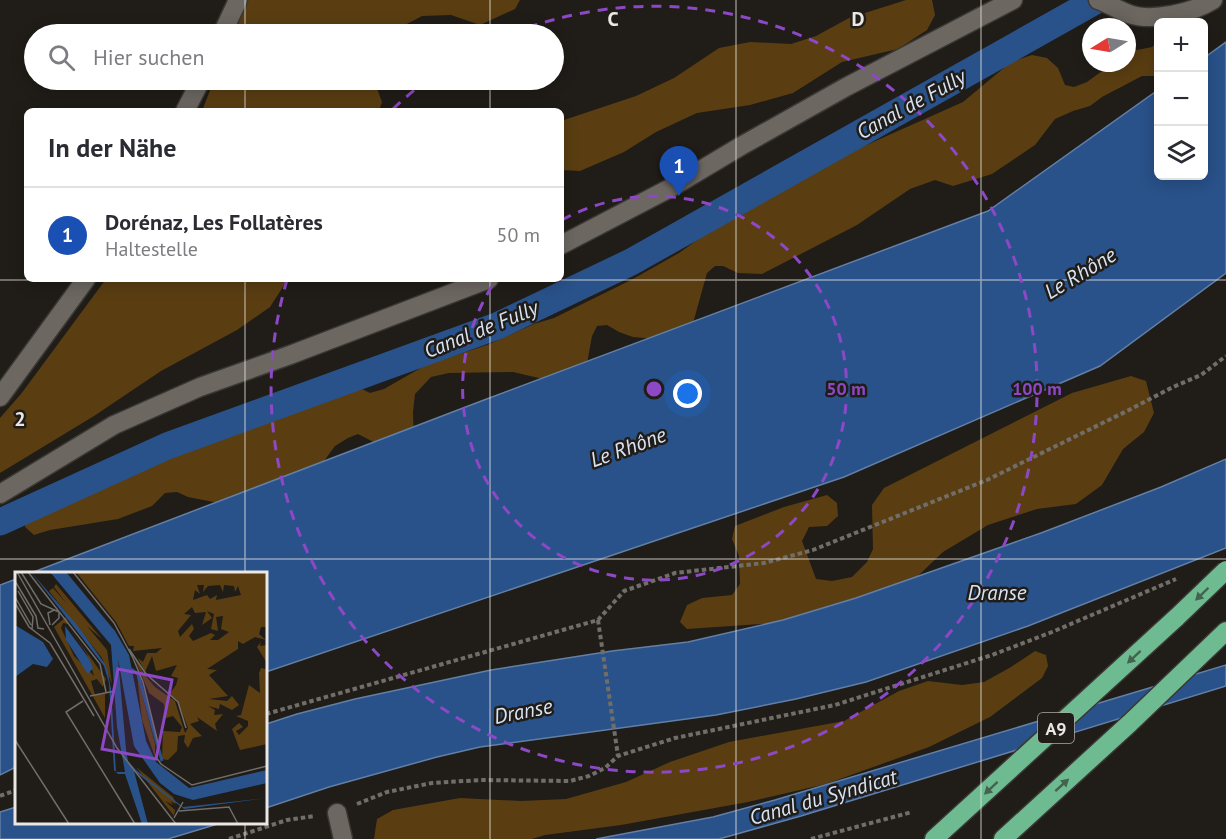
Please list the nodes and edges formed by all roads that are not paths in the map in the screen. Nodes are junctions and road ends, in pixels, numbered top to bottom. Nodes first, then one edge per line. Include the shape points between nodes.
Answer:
1 (238, 0) edge
2 (1013, 0) edge
3 (1098, 0) edge
4 (1213, 0) edge
5 (227, 24) edge
6 (196, 90) edge
7 (187, 108) edge
8 (564, 243) edge
9 (84, 282) edge
10 (481, 282) edge
11 (0, 398) edge
12 (0, 494) edge
13 (1226, 570) edge
14 (1226, 631) edge
15 (337, 813) road end
16 (344, 839) edge
17 (934, 839) edge
18 (1003, 839) edge

1 - 5 street
2 - 8 street via 846,87 674,186
3 - 4 street via 1129,14 1150,16 1197,9
6 - 7 street
9 - 11 street
10 - 12 street via 200,387 114,425
13 -> 17 highway, A9, bridge
18 -> 14 highway, A9
15 - 16 street

